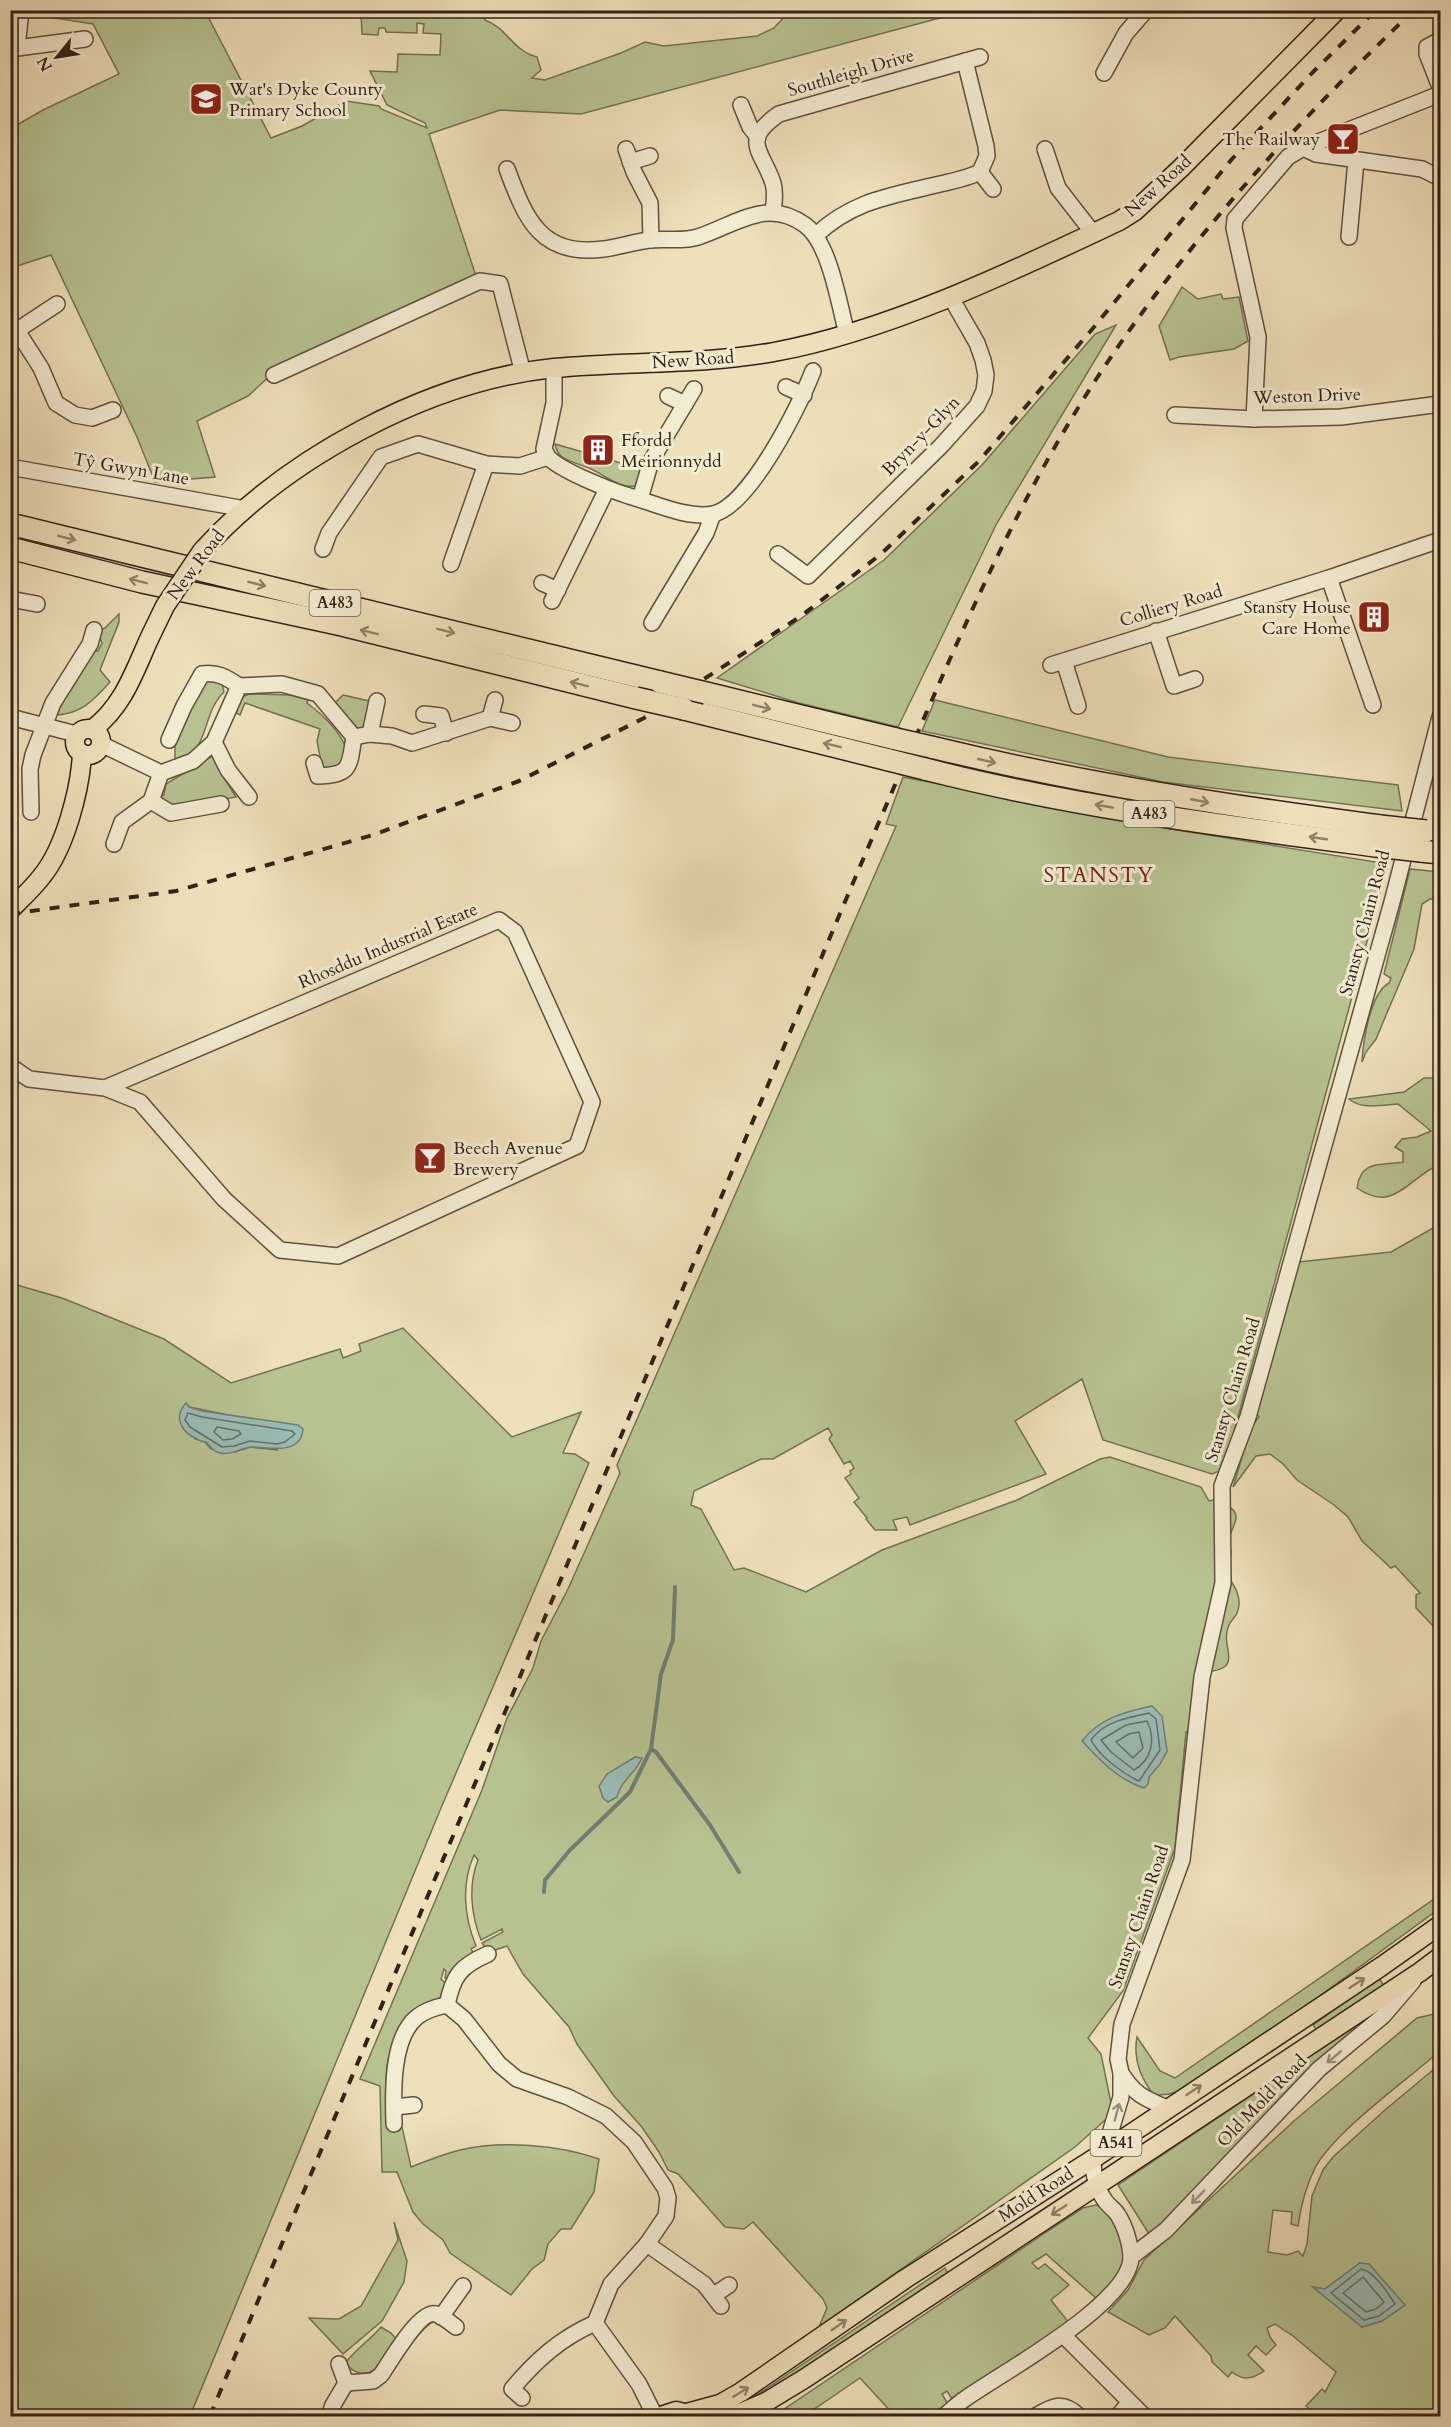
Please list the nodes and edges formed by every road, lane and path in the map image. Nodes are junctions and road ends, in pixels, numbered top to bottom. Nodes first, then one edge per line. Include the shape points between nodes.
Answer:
1 (21, 10) edge
2 (1146, 10) edge
3 (1336, 10) edge
4 (85, 39) dead end
5 (1440, 40) edge
6 (14, 50) edge
7 (1104, 73) dead end
8 (1440, 87) edge
9 (1440, 94) edge
10 (741, 105) dead end
11 (758, 137) junction
12 (1304, 148) junction
13 (1045, 149) dead end
14 (650, 156) dead end
15 (1356, 161) junction
16 (507, 169) dead end
17 (980, 172) junction
18 (1440, 178) edge
19 (993, 189) dead end
20 (772, 212) junction
21 (1093, 233) junction
22 (816, 236) junction
23 (1349, 237) dead end
24 (651, 240) junction
25 (950, 296) junction
26 (57, 304) dead end
27 (13, 332) edge
28 (847, 334) junction
29 (554, 369) junction
30 (813, 371) dead end
31 (523, 373) junction
32 (274, 375) dead end
33 (786, 387) dead end
34 (694, 389) dead end
35 (804, 395) junction
36 (668, 396) dead end
37 (685, 404) junction
38 (1440, 404) edge
39 (112, 410) dead end
40 (1174, 415) dead end
41 (1254, 419) junction
42 (548, 457) junction
43 (486, 464) junction
44 (10, 467) edge
45 (607, 489) junction
46 (640, 499) junction
47 (245, 509) junction
48 (713, 514) junction
49 (10, 524) edge
50 (1440, 540) edge
51 (10, 549) edge
52 (323, 549) dead end
53 (778, 554) dead end
54 (451, 564) dead end
55 (1329, 578) junction
56 (542, 583) dead end
57 (10, 598) edge
58 (37, 604) dead end
59 (652, 623) dead end
60 (1156, 631) junction
61 (94, 640) dead end
62 (1195, 679) dead end
63 (239, 686) junction
64 (495, 700) dead end
65 (377, 701) dead end
66 (1373, 705) dead end
67 (1078, 706) dead end
68 (424, 714) dead end
69 (10, 717) edge
70 (490, 717) junction
71 (1439, 721) edge
72 (512, 723) dead end
73 (44, 727) junction
74 (446, 733) junction
75 (90, 736) junction
76 (362, 736) junction
77 (169, 740) dead end
78 (214, 742) junction
79 (161, 772) junction
80 (315, 773) dead end
81 (249, 797) dead end
82 (151, 801) junction
83 (221, 804) dead end
84 (31, 813) dead end
85 (1378, 836) junction
86 (1432, 842) edge
87 (114, 844) dead end
88 (10, 910) edge
89 (10, 1066) edge
90 (105, 1088) junction
91 (1440, 1925) edge
92 (488, 1954) dead end
93 (1440, 1957) edge
94 (1420, 1972) junction
95 (447, 2005) junction
96 (1121, 2073) junction
97 (414, 2105) dead end
98 (394, 2107) junction
99 (1167, 2108) junction
100 (394, 2124) dead end
101 (1099, 2154) junction
102 (1097, 2185) junction
103 (647, 2244) junction
104 (1131, 2257) junction
105 (729, 2285) dead end
106 (463, 2286) dead end
107 (441, 2317) junction
108 (595, 2323) junction
109 (456, 2327) dead end
110 (1063, 2335) junction
111 (339, 2364) dead end
112 (346, 2383) junction
113 (522, 2398) dead end
114 (1129, 2403) junction
115 (691, 2414) edge
116 (329, 2416) edge
117 (656, 2416) edge
118 (662, 2416) edge
119 (733, 2416) edge
120 (944, 2416) edge
121 (1036, 2416) edge
122 (1079, 2416) edge
123 (1118, 2416) edge
124 (1144, 2416) edge

1 - 6 street
2 - 7 street via 1126,33
3 - 21 main road, New Road via 1135,211
4 - 6 street
5 - 8 street via 1427,47 1426,54
9 - 12 street
10 - 11 street
11 - 17 street, Southleigh Drive via 763,127 779,114 973,59 987,156
11 - 20 street via 758,155 774,186
12 - 15 street
12 - 41 street via 1288,157 1235,219 1258,337
13 - 21 street via 1058,188
14 - 24 street via 628,155 650,203
15 - 18 street via 1422,169
15 - 23 street
16 - 24 street via 529,218 551,243 593,250
17 - 19 street
17 - 22 street via 866,202
20 - 22 street via 805,225
20 - 24 street via 751,215 682,241
21 - 25 main road, New Road
22 - 28 street via 824,248
25 - 28 main road, New Road
25 - 53 street, Bryn-y-Glyn via 983,360 984,391 977,406 855,522 808,576
26 - 27 street
27 - 39 street via 41,368 56,403 75,415 92,418
28 - 29 main road, New Road via 774,352 727,358
29 - 31 main road, New Road
29 - 42 street via 554,403 544,449
30 - 35 street
31 - 32 street via 500,284 480,281
31 - 47 main road, New Road via 436,397 352,435 302,464
33 - 35 street
34 - 37 street
35 - 48 street via 747,488 727,508
36 - 37 street
37 - 46 street via 651,461
38 - 41 street, Weston Drive via 1341,417
40 - 41 street, Weston Drive
42 - 43 street via 520,466
42 - 45 street via 556,466
43 - 52 street via 418,444 381,457 323,532
43 - 54 street via 451,546
44 - 47 street, Tŷ Gwyn Lane
45 - 46 street
45 - 56 street via 555,596
46 - 48 street via 682,512
47 - 75 main road, New Road, bridge via 201,551 165,606 120,701
48 - 59 street via 706,533
49 -> 85 highway, A483, bridge via 993,762
50 - 55 street, Colliery Road
85 -> 51 highway, A483, bridge via 1198,822 982,784 342,625
55 - 60 street, Colliery Road
55 - 66 street
57 - 58 street
60 - 62 street via 1174,686
60 - 67 street, Colliery Road via 1057,663
61 - 73 street via 53,703
63 - 76 street via 282,684 318,694
63 - 77 street via 223,675 200,669
63 - 78 street
64 - 70 street
65 - 76 street
68 - 74 street via 441,716
69 - 73 street
70 - 72 street
70 - 74 street
71 - 96 street, Stansty Chain Road via 1248,1416 1222,1486 1222,1583 1202,1677 1182,1860 1122,2024 1118,2059
73 - 75 street
73 - 84 street via 33,755 37,783
74 - 76 street via 412,743 392,736
75 - 79 street
75 - 88 main road, New Road via 94,754 82,754 74,805 57,851 44,875
76 - 80 street via 348,768 336,776
78 - 79 street via 193,761
78 - 81 street via 228,771
79 - 82 street
82 - 83 street via 171,813
82 - 87 street via 122,822
85 - 86 highway, A483, bridge
89 - 90 street, Rhosddu Industrial Estate via 29,1079
90 - 90 street, Rhosddu Industrial Estate via 499,920 515,932 592,1102 577,1146 338,1256 280,1250 224,1199 140,1102
99 -> 91 main road, Mold Road / A541
92 - 95 street via 469,1962 455,1976
93 - 94 main road, Mold Road / A541
94 - 102 main road, Mold Road / A541
94 -> 104 street, Old Mold Road via 1383,2016 1319,2069 1166,2230
95 - 98 street via 432,2008 409,2026 399,2050
95 - 103 street via 464,2019 508,2072 606,2116 634,2142 668,2198 666,2216
96 - 99 street via 1140,2096
101 -> 96 street, Stansty Chain Road via 1121,2097
97 - 98 street
98 - 100 street
99 - 101 main road, Mold Road / A541
101 - 102 street via 1093,2171
115 -> 101 main road, Mold Road / A541 via 741,2392 905,2279
102 - 104 street via 1118,2215
102 -> 119 main road, Mold Road / A541 via 804,2379
103 - 105 street via 704,2283 717,2300
103 - 108 street via 611,2284
104 - 110 street via 1124,2279 1112,2295
106 - 107 street via 458,2302
107 - 109 street
107 - 112 street via 423,2317 404,2333 381,2375 373,2381
108 - 113 street via 574,2332 535,2361 512,2389
108 - 117 street via 639,2384
110 - 114 street
110 - 120 street
111 - 112 street
112 - 116 street
114 - 123 street
114 - 124 street
115 - 118 main road, Mold Road via 676,2411
121 - 122 street via 1061,2406

